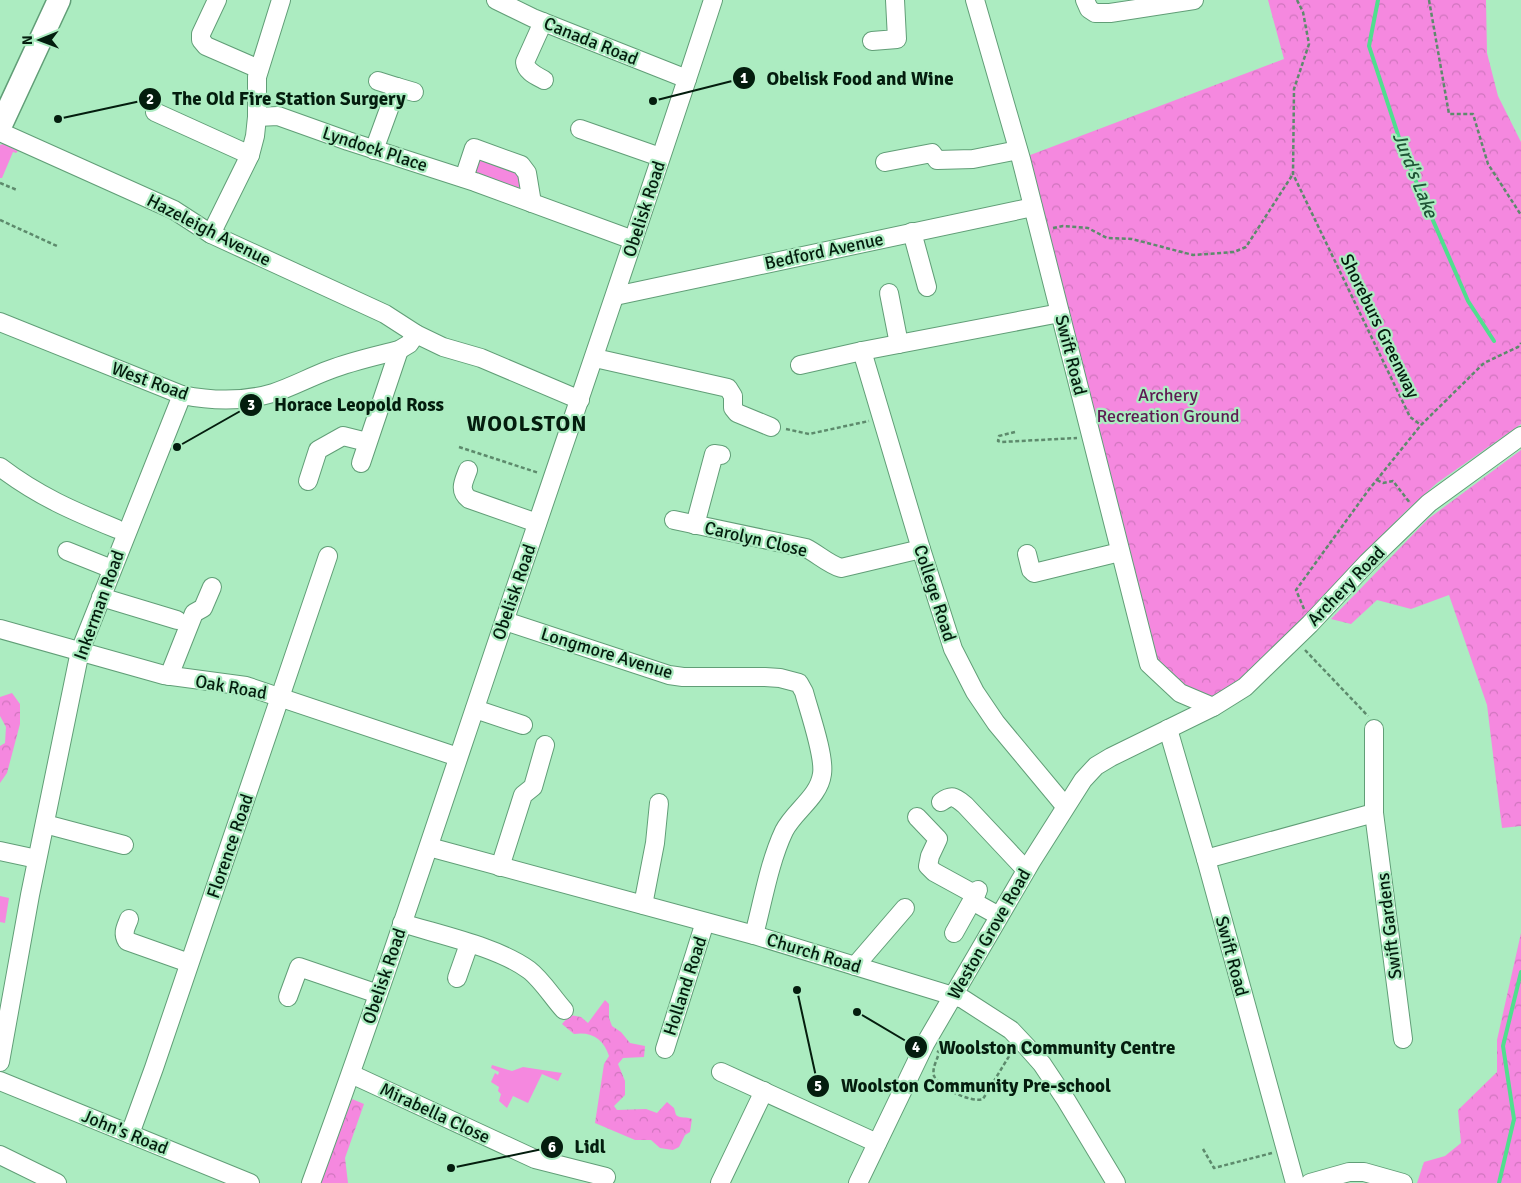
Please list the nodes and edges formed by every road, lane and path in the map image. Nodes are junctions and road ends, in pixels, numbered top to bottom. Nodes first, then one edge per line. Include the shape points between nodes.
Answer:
1 (59, 0) edge
2 (217, 0) edge
3 (281, 0) edge
4 (496, 0) edge
5 (714, 0) edge
6 (895, 0) edge
7 (975, 0) edge
8 (1085, 0) edge
9 (1194, 0) edge
10 (1297, 0) edge
11 (1429, 0) edge
12 (543, 22) junction
13 (872, 41) dead end
14 (259, 69) junction
15 (687, 79) junction
16 (544, 80) dead end
17 (378, 81) dead end
18 (397, 87) junction
19 (414, 92) dead end
20 (155, 112) dead end
21 (257, 117) junction
22 (0, 126) edge
23 (580, 129) dead end
24 (0, 132) edge
25 (374, 150) junction
26 (1018, 150) junction
27 (250, 155) junction
28 (660, 157) junction
29 (885, 162) dead end
30 (1293, 174) junction
31 (464, 178) junction
32 (0, 183) edge
33 (17, 190) dead end
34 (532, 203) junction
35 (1033, 207) junction
36 (1521, 215) edge
37 (0, 220) edge
38 (1039, 231) junction
39 (912, 232) junction
40 (211, 234) junction
41 (633, 240) junction
42 (57, 246) dead end
43 (927, 287) dead end
44 (889, 293) dead end
45 (615, 296) junction
46 (1060, 313) junction
47 (0, 322) edge
48 (416, 334) junction
49 (1521, 343) edge
50 (899, 344) junction
51 (399, 350) junction
52 (862, 351) junction
53 (595, 358) junction
54 (800, 365) dead end
55 (182, 395) junction
56 (580, 400) junction
57 (882, 418) junction
58 (1421, 425) junction
59 (771, 428) joint
60 (1015, 432) dead end
61 (1521, 436) edge
62 (1091, 437) junction
63 (367, 442) junction
64 (459, 447) dead end
65 (713, 453) dead end
66 (361, 463) dead end
67 (0, 467) edge
68 (468, 470) dead end
69 (553, 478) junction
70 (1377, 480) junction
71 (308, 481) dead end
72 (1409, 502) dead end
73 (674, 520) dead end
74 (537, 523) junction
75 (695, 525) junction
76 (116, 529) dead end
77 (921, 549) junction
78 (67, 552) dead end
79 (1120, 552) junction
80 (1027, 554) dead end
81 (328, 556) dead end
82 (112, 569) junction
83 (212, 587) dead end
84 (101, 597) junction
85 (177, 620) dead end
86 (504, 621) junction
87 (1310, 624) junction
88 (0, 629) edge
89 (1294, 639) junction
90 (80, 651) junction
91 (169, 676) junction
92 (281, 696) junction
93 (1213, 707) junction
94 (475, 709) junction
95 (523, 725) dead end
96 (1168, 729) junction
97 (1374, 729) joint
98 (545, 745) dead end
99 (458, 756) junction
100 (941, 802) dead end
101 (660, 803) dead end
102 (1065, 806) junction
103 (1374, 814) junction
104 (917, 817) dead end
105 (45, 824) junction
106 (124, 845) dead end
107 (429, 847) junction
108 (0, 852) edge
109 (37, 859) junction
110 (1206, 859) junction
111 (500, 867) junction
112 (1026, 870) junction
113 (976, 895) junction
114 (643, 905) junction
115 (905, 908) dead end
116 (1000, 916) junction
117 (129, 918) dead end
118 (706, 922) junction
119 (402, 924) junction
120 (954, 933) dead end
121 (754, 935) junction
122 (469, 944) junction
123 (189, 964) junction
124 (855, 966) junction
125 (7, 975) edge
126 (457, 978) dead end
127 (378, 994) junction
128 (288, 997) dead end
129 (952, 997) junction
130 (564, 1010) dead end
131 (1018, 1038) junction
132 (1403, 1039) dead end
133 (665, 1049) dead end
134 (939, 1052) dead end
135 (0, 1062) edge
136 (721, 1072) dead end
137 (351, 1074) junction
138 (0, 1080) edge
139 (764, 1092) junction
140 (130, 1134) junction
141 (877, 1143) junction
142 (1203, 1149) dead end
143 (1286, 1149) junction
144 (0, 1155) edge
145 (606, 1176) dead end
146 (1383, 1180) edge
147 (57, 1183) edge
148 (250, 1183) edge
149 (311, 1183) edge
150 (720, 1183) edge
151 (858, 1183) edge
152 (1116, 1183) edge
153 (1295, 1183) edge
154 (1310, 1183) edge
155 (1403, 1183) edge

1 - 22 main road
2 - 14 street via 201,40 206,46
3 - 14 street
4 - 12 street, Canada Road
5 - 15 street, Obelisk Road
6 - 13 street via 897,39
7 - 26 street, Swift Road
8 - 9 street via 1094,13
10 - 30 path, Shoreburs Greenway via 1303,12 1308,44 1294,88
11 - 36 path via 1449,114 1474,114 1488,164
12 - 15 street, Canada Road
12 - 16 street via 525,62 529,71
14 - 21 street
15 - 28 street, Obelisk Road
17 - 18 street
18 - 19 street
18 - 25 street
20 - 27 street
21 - 25 street, Lyndock Place via 278,116
21 - 27 street
23 - 28 street
24 - 40 street, Hazeleigh Avenue via 174,210
25 - 31 street, Lyndock Place
26 - 29 street via 973,159 937,160 932,153
26 - 35 street, Swift Road
27 - 40 street
28 - 41 street, Obelisk Road
30 - 38 path via 1246,247 1234,252 1193,255 1132,239 1106,238 1088,228 1063,226
30 - 58 path, Shoreburs Greenway via 1410,417
31 - 34 street, Lyndock Place
31 - 34 street via 474,148 521,165 527,173
32 - 33 path
34 - 41 street, Lyndock Place
35 - 38 street, Swift Road
35 - 39 street, Bedford Avenue
37 - 42 path
38 - 46 street, Swift Road
39 - 43 street
39 - 45 street, Bedford Avenue
40 - 48 street, Hazeleigh Avenue via 385,314
41 - 45 street, Obelisk Road
44 - 50 street
45 - 53 street, Obelisk Road
46 - 50 street
46 - 62 street, Swift Road
47 - 55 street, West Road
48 - 51 street, West Road
48 - 56 street
49 - 58 path via 1484,364
50 - 52 street
51 - 55 street, West Road via 330,369 273,393 250,398 226,400
51 - 63 street
52 - 54 street
52 - 57 street, College Road
53 - 56 street, Obelisk Road
53 - 59 street via 728,388 734,396 733,408 737,413
55 - 82 street, Inkerman Road
56 - 69 street, Obelisk Road
57 - 59 path via 809,434 775,426
57 - 77 street, College Road
58 - 70 path
60 - 62 path via 999,436 998,441
61 - 87 street, Archery Road via 1429,504
62 - 79 street, Swift Road
63 - 66 street
63 - 71 street via 344,436 318,450
64 - 69 path
65 - 75 street
67 - 76 street via 42,496
68 - 74 street via 462,488 469,499
69 - 74 street, Obelisk Road
70 - 72 path via 1383,483 1393,481
70 - 87 path via 1296,590
73 - 75 street, Carolyn Close
74 - 86 street, Obelisk Road
75 - 77 street, Carolyn Close via 806,548 841,568
77 - 102 street, College Road via 953,649 975,692 996,723
78 - 82 street
79 - 80 street via 1034,573
79 - 93 street, Swift Road via 1149,664 1180,693
81 - 92 street, Florence Road
82 - 84 street, Inkerman Road
83 - 91 street via 203,608 194,613
84 - 85 street
84 - 90 street, Inkerman Road
86 - 94 street, Obelisk Road
86 - 121 street, Longmore Avenue via 668,675 780,678 799,683 804,692 822,772 819,787 790,820 781,839
87 - 89 street, Archery Road
88 - 90 street, Oak Road
89 - 93 street, Archery Road via 1245,687
89 - 97 path via 1367,714
90 - 91 street, Oak Road
90 - 105 street, Inkerman Road
91 - 92 street, Oak Road via 246,686
92 - 99 street, Oak Road
92 - 123 street, Florence Road
93 - 96 street, Archery Road
94 - 95 street
94 - 99 street, Obelisk Road
96 - 102 street, Weston Grove Road via 1096,766
96 - 110 street, Swift Road
97 - 103 street, Swift Gardens
98 - 111 street via 533,787 523,795
99 - 107 street, Obelisk Road
100 - 112 street via 955,796
101 - 114 street via 656,843
102 - 112 street, Weston Grove Road
103 - 110 street
103 - 132 street, Swift Gardens
104 - 113 street via 938,840 928,866
105 - 106 street
105 - 109 street, Inkerman Road
107 - 111 street, Church Road
107 - 119 street, Obelisk Road
108 - 109 street
109 - 125 street, Inkerman Road
110 - 143 street, Swift Road
111 - 114 street, Church Road
112 - 116 street, Weston Grove Road
113 - 116 street
113 - 120 street
114 - 118 street, Church Road
115 - 124 street
116 - 129 street, Weston Grove Road
117 - 123 street via 124,932 127,941
118 - 121 street, Church Road
118 - 133 street, Holland Road
119 - 122 street
119 - 127 street, Obelisk Road
121 - 124 street, Church Road
122 - 126 street
122 - 130 street via 512,959 530,970
123 - 140 street, Florence Road
124 - 129 street, Church Road
125 - 135 street, Inkerman Road
127 - 128 street via 299,967
127 - 137 street, Obelisk Road
129 - 131 street, Church Road via 963,999 985,1012
129 - 141 street, Weston Grove Road via 925,1044
131 - 134 path via 980,1100 962,1097 939,1082 934,1076 934,1069
131 - 152 street, Church Road via 1042,1064
136 - 139 street
137 - 145 street, Mirabella Close via 535,1159
137 - 149 street, Obelisk Road
138 - 140 street, John's Road
139 - 141 street
139 - 150 street
140 - 148 street, John's Road
141 - 151 street, Weston Grove Road
142 - 143 path via 1214,1168
143 - 153 street, Swift Road
144 - 147 street
146 - 154 street via 1364,1172 1349,1172
146 - 155 street

